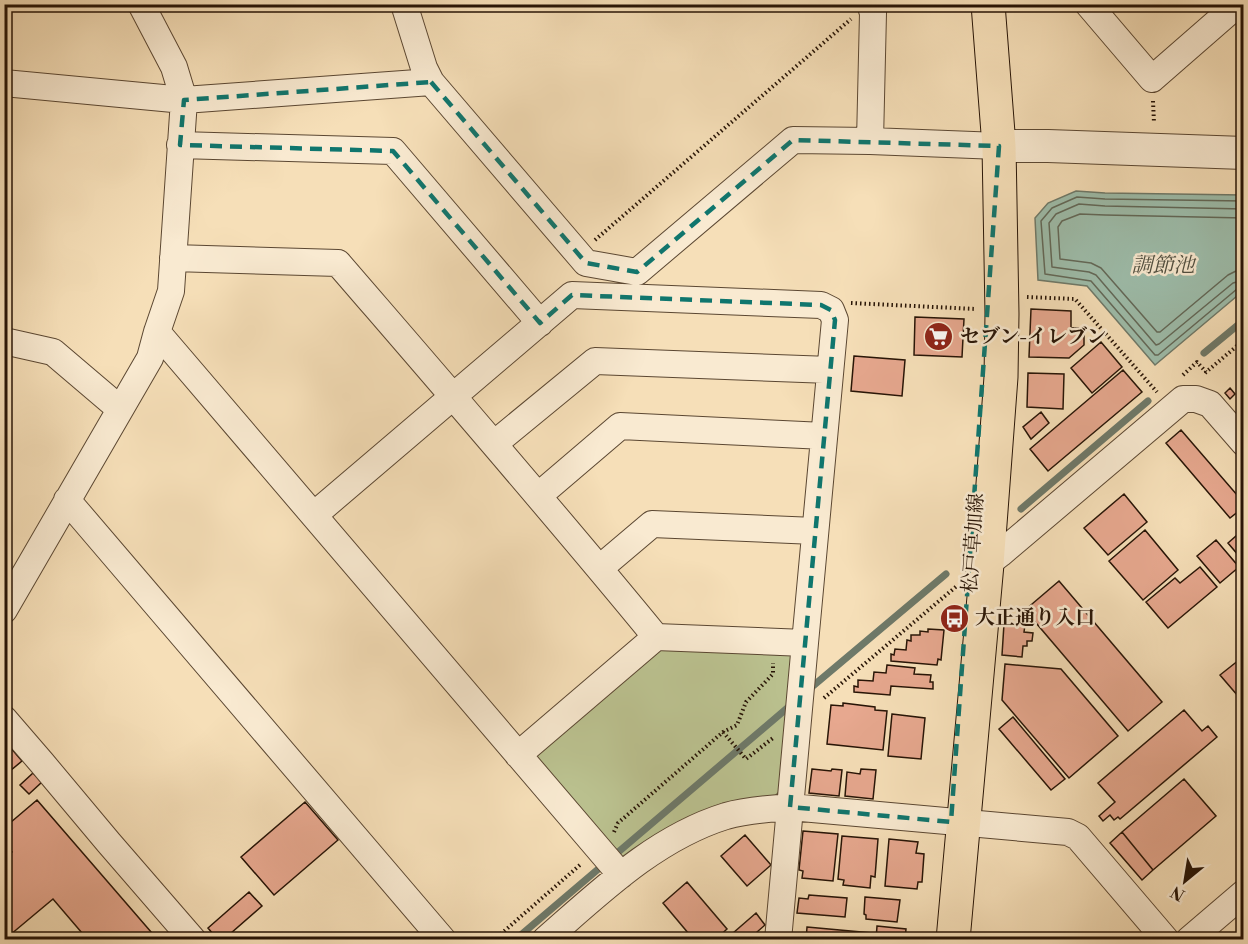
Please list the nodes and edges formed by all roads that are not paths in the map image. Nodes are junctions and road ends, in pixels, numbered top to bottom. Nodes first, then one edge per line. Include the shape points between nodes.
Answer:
1 (141, 4) edge
2 (404, 4) edge
3 (988, 4) edge
4 (1088, 4) edge
5 (1238, 4) edge
6 (864, 8) edge
7 (431, 82) junction
8 (4, 83) edge
9 (184, 100) junction
10 (870, 141) junction
11 (180, 145) junction
12 (999, 146) junction
13 (1244, 153) edge
14 (173, 258) junction
15 (540, 323) junction
16 (157, 332) junction
17 (4, 340) edge
18 (830, 370) junction
19 (453, 396) junction
20 (120, 409) junction
21 (824, 436) junction
22 (1244, 443) edge
23 (494, 444) junction
24 (538, 496) junction
25 (67, 500) junction
26 (314, 515) junction
27 (815, 531) junction
28 (600, 568) junction
29 (973, 570) junction
30 (4, 610) edge
31 (656, 637) junction
32 (805, 643) junction
33 (4, 719) edge
34 (518, 755) junction
35 (790, 807) junction
36 (957, 822) junction
37 (611, 864) junction
38 (1244, 893) edge
39 (193, 939) edge
40 (443, 939) edge
41 (545, 939) edge
42 (778, 939) edge
43 (942, 939) edge
44 (953, 939) edge
45 (1166, 939) edge
46 (1189, 939) edge

1 - 9 street via 174,67
2 - 7 street
3 - 12 main road, 松戸草加線
4 - 5 street via 1152,79
6 - 10 street via 873,13
7 - 9 street
7 - 10 street via 586,263 637,272 793,140
8 - 9 street
9 - 11 street
10 - 12 street
11 - 14 street
11 - 15 street via 393,151
12 - 13 street
12 - 29 main road, 松戸草加線 via 1001,377
14 - 16 street via 171,291
14 - 19 street via 338,263
15 - 18 street via 572,295 821,305 831,310 834,320
15 - 19 street
16 - 20 street via 150,358
16 - 26 street
17 - 20 street via 53,352
18 - 21 street
18 - 23 street via 595,361
19 - 23 street
19 - 26 street
20 - 25 street
21 - 24 street via 620,426
21 - 27 street
22 - 29 street via 1210,404 1183,399 1000,554
23 - 24 street
24 - 28 street
25 - 30 street
25 - 40 street
26 - 34 street
27 - 28 street via 652,524
27 - 32 street
28 - 31 street
29 - 36 main road, 松戸草加線
31 - 32 street
31 - 34 street
32 - 35 street
33 - 39 street
34 - 37 street
35 - 36 street
35 - 37 street via 726,816 645,856
35 - 42 street
36 - 43 main road, 松戸草加線
36 - 44 main road, 松戸草加線
36 - 45 street via 1068,832 1078,837
37 - 41 street
38 - 46 street

